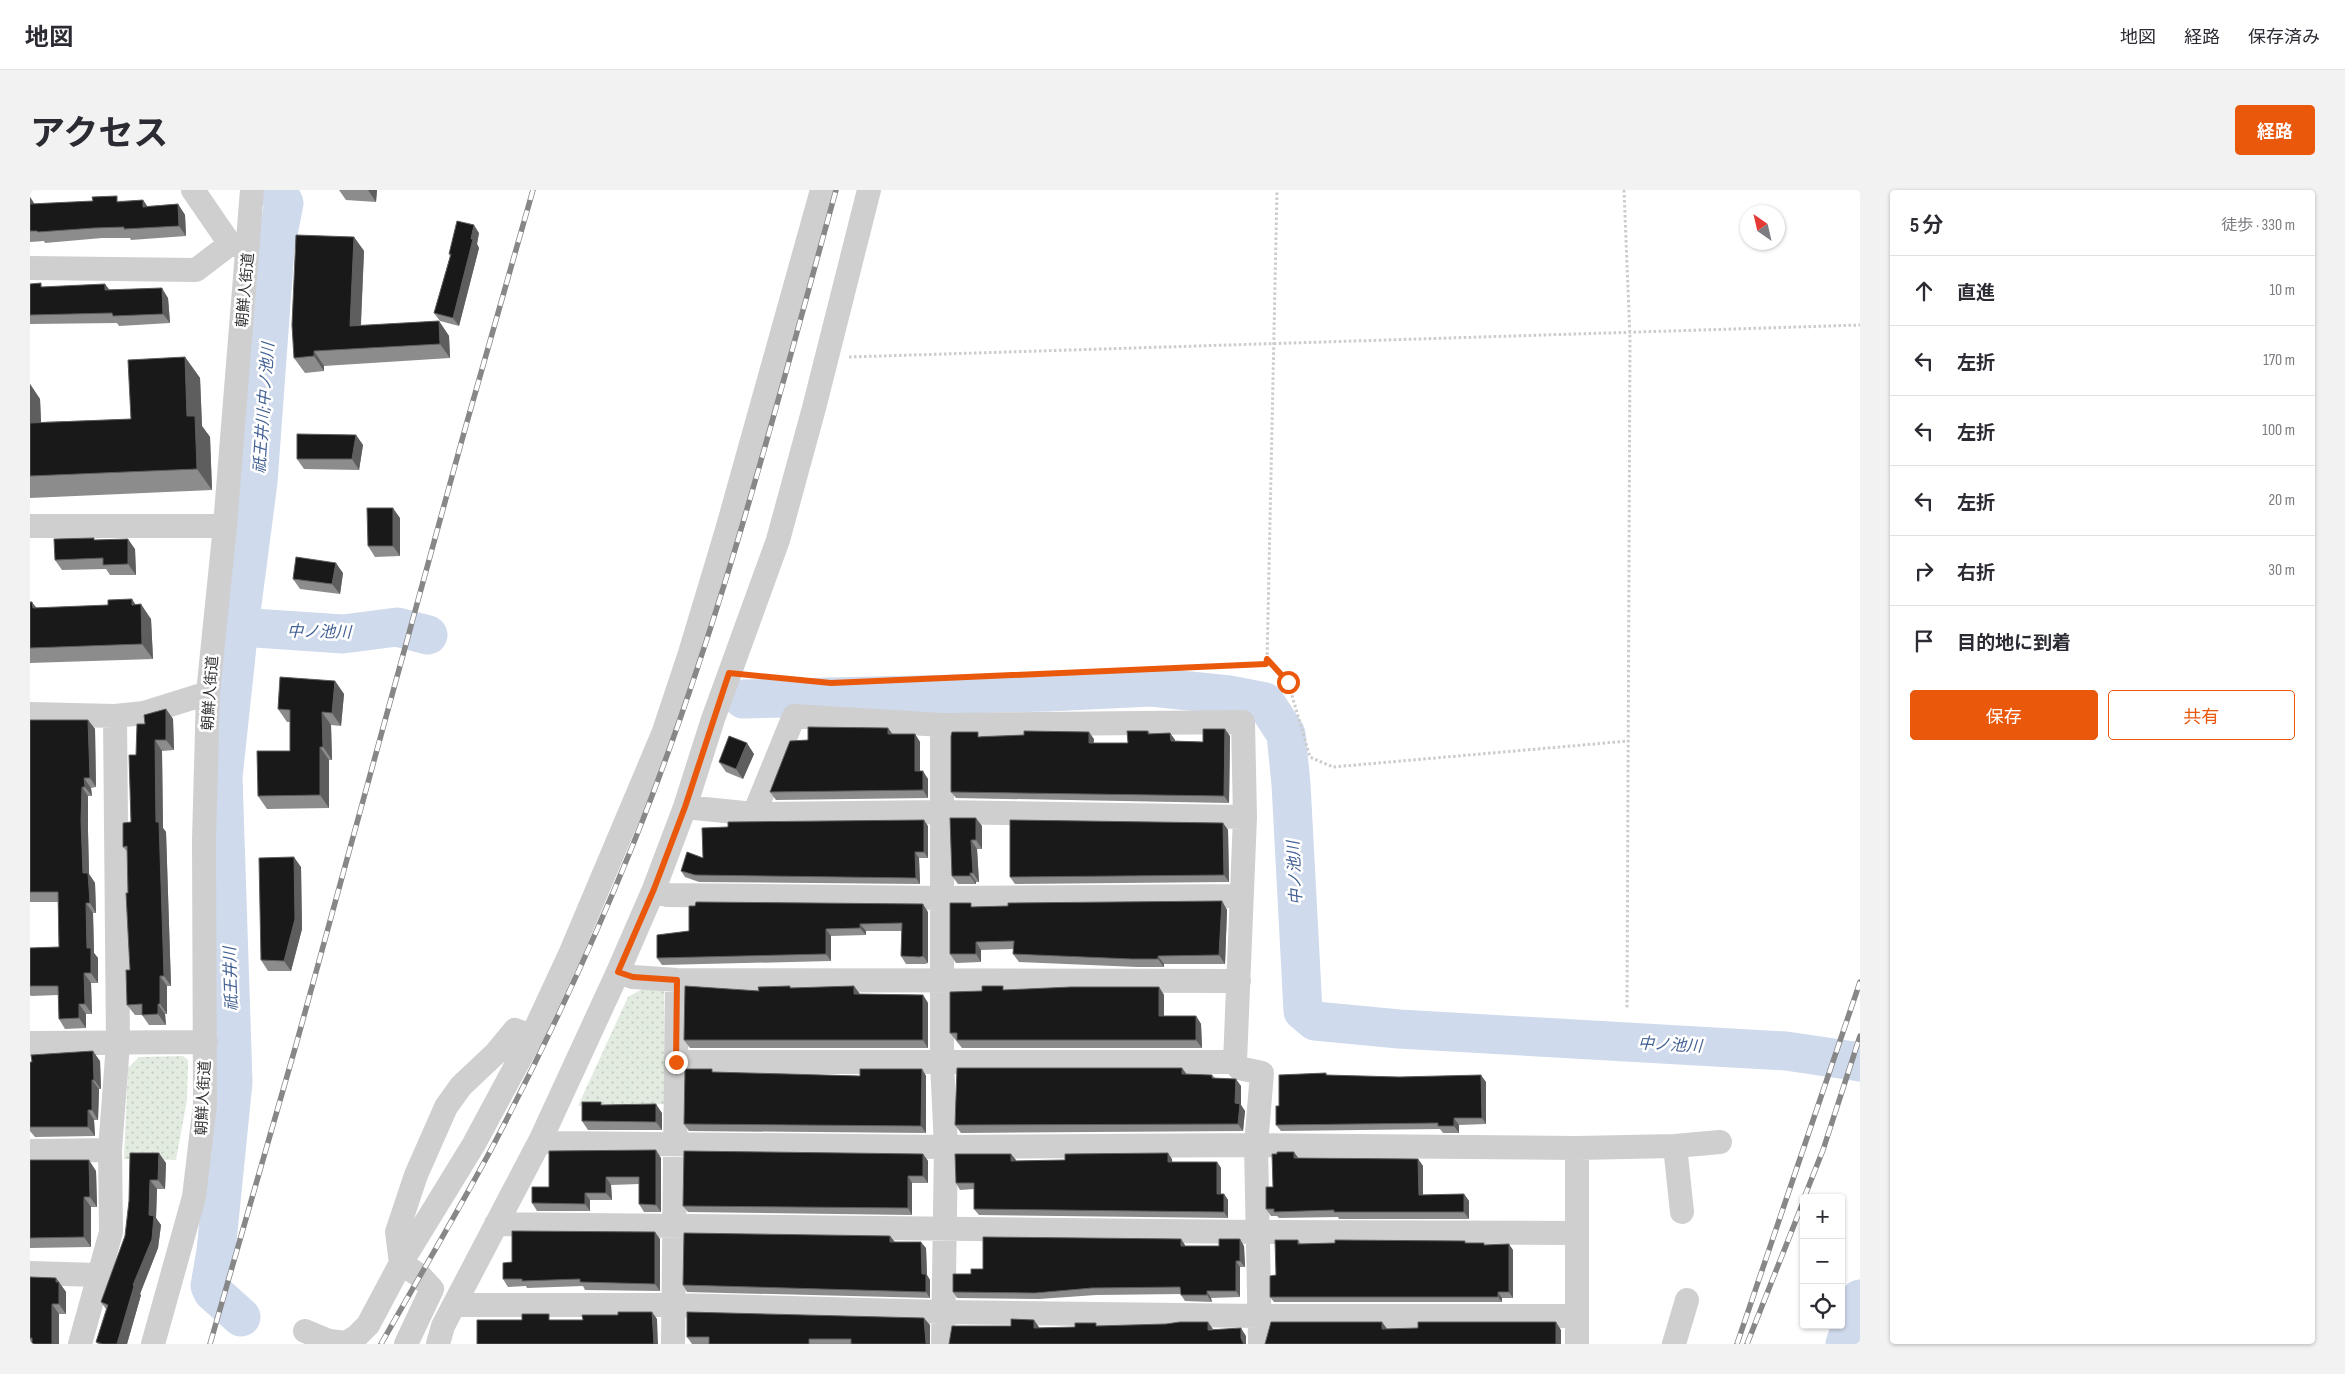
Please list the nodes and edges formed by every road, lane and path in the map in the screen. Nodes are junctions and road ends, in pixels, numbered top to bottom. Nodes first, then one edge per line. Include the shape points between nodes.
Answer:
1 (193, 190) edge
2 (822, 190) edge
3 (870, 190) edge
4 (1277, 190) edge
5 (1624, 190) edge
6 (251, 199) edge
7 (239, 245) junction
8 (30, 268) edge
9 (1860, 325) edge
10 (827, 358) junction
11 (30, 526) edge
12 (225, 526) junction
13 (1267, 659) junction
14 (729, 673) junction
15 (208, 693) junction
16 (30, 714) edge
17 (115, 716) junction
18 (942, 725) junction
19 (1628, 741) junction
20 (685, 807) junction
21 (942, 812) junction
22 (754, 814) junction
23 (1245, 817) junction
24 (654, 889) junction
25 (1241, 896) junction
26 (941, 898) junction
27 (618, 972) junction
28 (677, 980) junction
29 (942, 980) junction
30 (1239, 981) junction
31 (1627, 1010) dead end
32 (532, 1036) junction
33 (206, 1042) junction
34 (30, 1043) edge
35 (118, 1044) junction
36 (676, 1062) junction
37 (942, 1062) junction
38 (1235, 1062) junction
39 (541, 1139) junction
40 (1720, 1142) dead end
41 (674, 1145) junction
42 (1256, 1145) junction
43 (1675, 1146) junction
44 (946, 1147) junction
45 (1577, 1148) junction
46 (110, 1150) junction
47 (30, 1151) edge
48 (1682, 1212) dead end
49 (496, 1224) junction
50 (674, 1226) junction
51 (945, 1228) junction
52 (1256, 1232) junction
53 (1576, 1233) junction
54 (401, 1263) junction
55 (30, 1273) edge
56 (98, 1275) junction
57 (1687, 1300) dead end
58 (454, 1305) junction
59 (673, 1305) junction
60 (943, 1312) junction
61 (1260, 1316) junction
62 (1577, 1316) junction
63 (305, 1331) dead end
64 (80, 1344) edge
65 (153, 1344) edge
66 (406, 1344) edge
67 (438, 1344) edge
68 (673, 1344) edge
69 (943, 1344) edge
70 (1260, 1344) edge
71 (1577, 1344) edge
72 (1674, 1344) edge

1 - 7 street
2 - 32 street via 721,549 666,725 610,862
3 - 10 street
4 - 13 path
5 - 19 path via 1630,338
6 - 7 street, 朝鮮人街道
7 - 8 street via 196,270
7 - 12 street, 朝鮮人街道
9 - 10 path
10 - 14 street via 778,540
11 - 12 street
12 - 15 street, 朝鮮人街道
13 - 14 path via 1266,664 831,683
13 - 19 path via 1288,682 1310,757 1333,767
14 - 20 street
15 - 17 street via 144,713
15 - 33 street, 朝鮮人街道 via 204,840
16 - 17 street
17 - 35 street
18 - 21 street
18 - 22 street via 794,716
18 - 23 street via 1243,722
19 - 31 path
20 - 22 street
20 - 24 street
21 - 22 street
21 - 23 street
21 - 26 street
23 - 25 street
24 - 26 street via 667,895
24 - 27 street
25 - 26 street
25 - 30 street
26 - 29 street
27 - 28 street via 633,977
27 - 39 street
28 - 29 street
28 - 36 street
29 - 30 street
29 - 37 street
30 - 38 street
32 - 54 street via 474,1144
32 - 54 street via 514,1030 496,1053 461,1086 446,1107 416,1175 397,1232
33 - 35 street
33 - 65 street, 朝鮮人街道 via 205,1104 194,1197
34 - 35 street
35 - 46 street
36 - 37 street
36 - 41 street
37 - 38 street
37 - 44 street
38 - 42 street via 1239,1068 1262,1073
39 - 41 street via 555,1143
39 - 49 street
40 - 43 street
41 - 44 street
41 - 50 street
42 - 44 street
42 - 45 street
42 - 52 street
43 - 45 street
43 - 48 street
44 - 51 street
45 - 53 street
46 - 47 street
46 - 56 street via 111,1232
49 - 50 street
49 - 58 street
50 - 51 street
50 - 59 street
51 - 52 street
51 - 60 street
52 - 53 street
52 - 61 street
53 - 62 street
54 - 63 street via 368,1325 357,1336 346,1343 330,1341
54 - 66 street via 432,1289
55 - 56 street
56 - 64 street
57 - 72 street
58 - 59 street
58 - 67 street
59 - 60 street
59 - 68 street
60 - 61 street
60 - 69 street
61 - 62 street
61 - 70 street
62 - 71 street

